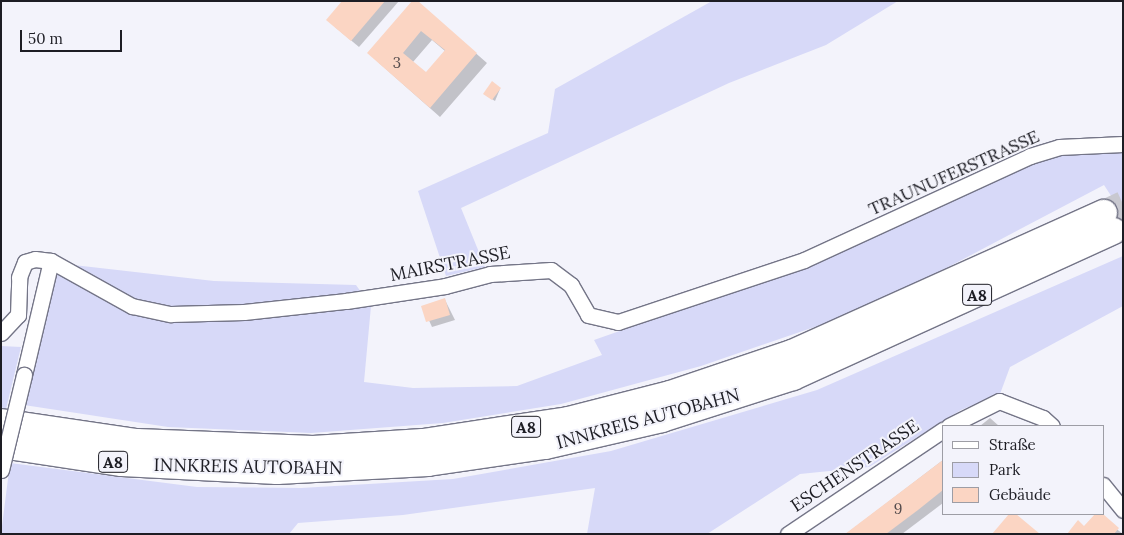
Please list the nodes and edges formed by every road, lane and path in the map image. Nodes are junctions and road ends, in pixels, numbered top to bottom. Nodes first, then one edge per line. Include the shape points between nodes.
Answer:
1 (1123, 144) edge
2 (862, 236) joint
3 (51, 261) junction
4 (1, 333) edge
5 (1, 422) edge
6 (951, 425) edge
7 (1051, 425) edge
8 (942, 431) edge
9 (1, 445) edge
10 (1, 470) edge
11 (1104, 486) edge
12 (1123, 510) edge
13 (788, 534) edge

1 - 2 street, TRAUNUFERSTRASSE via 1059,147 1030,156
2 - 3 street, MAIRSTRASSE via 804,260 618,322 588,315 571,285 551,270 490,274 445,286 346,301 244,312 171,314 132,306
3 - 4 street via 25,262 19,277 18,315
3 - 10 street, bridge
5 - 9 highway, INNKREIS AUTOBAHN / A8 via 137,442 313,449 423,442 568,420 670,394 792,353 1108,222 793,377 662,419 545,446 428,463 277,471 122,463
6 - 7 street via 999,401 1043,418
8 - 13 street, ESCHENSTRASSE
11 - 12 street

